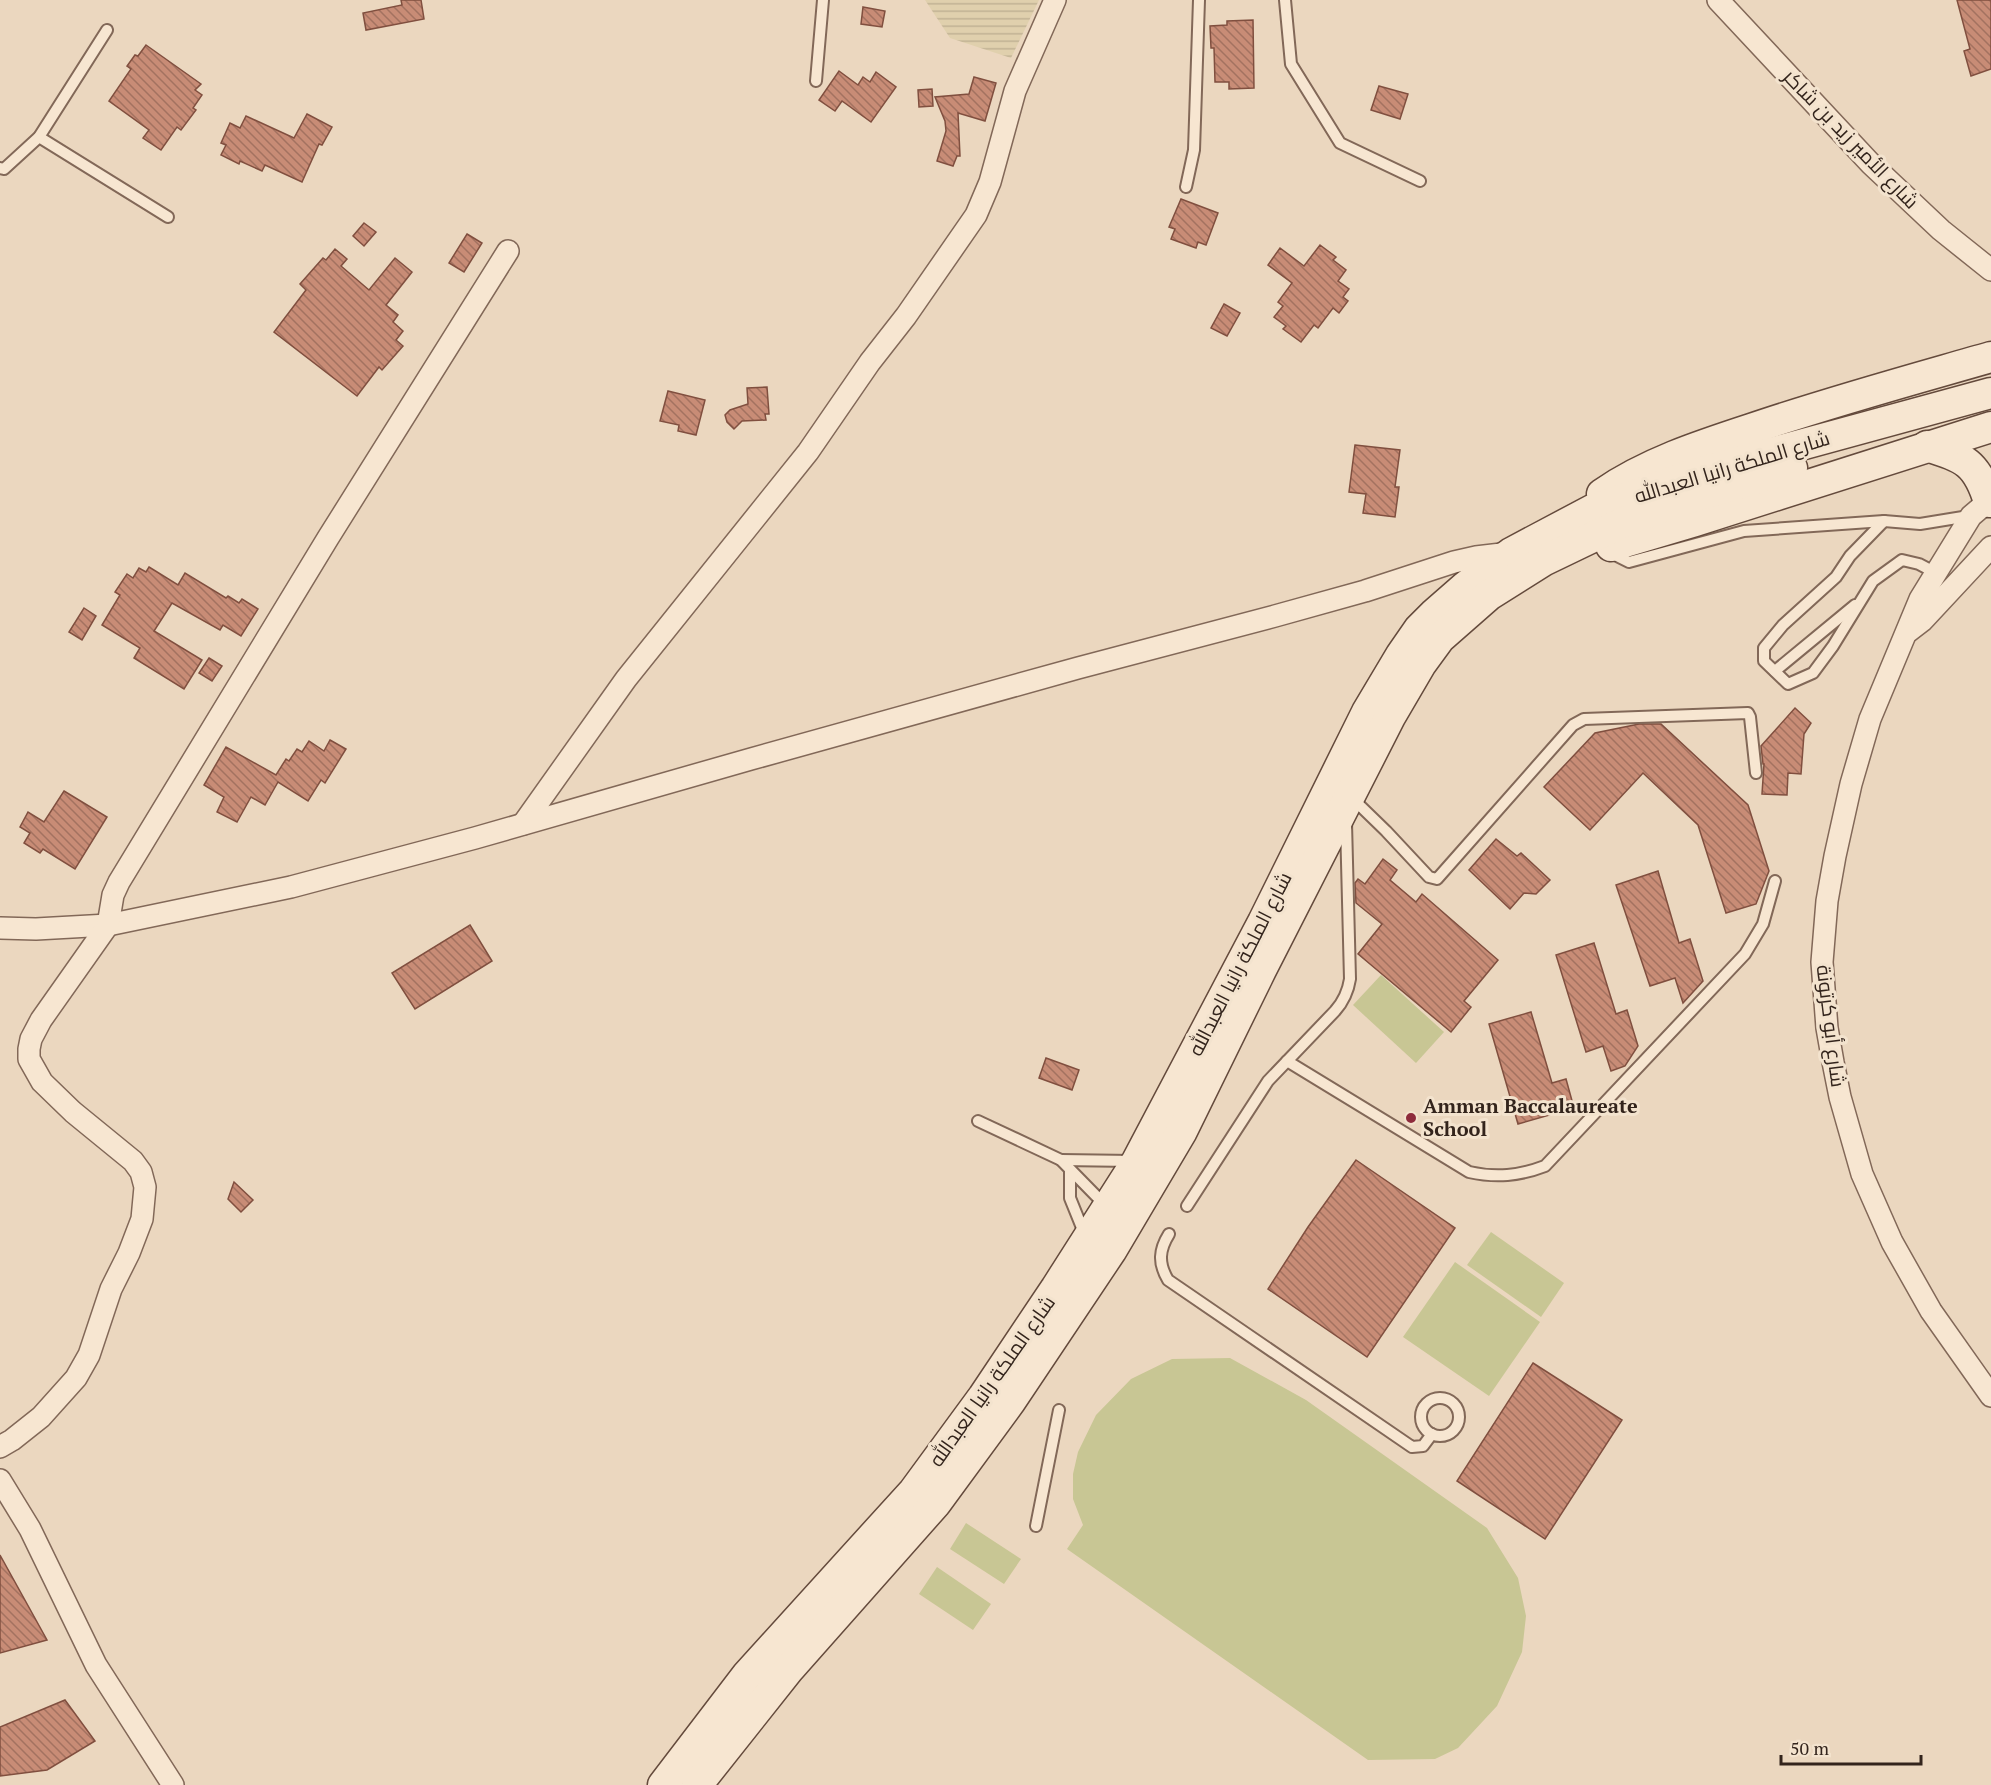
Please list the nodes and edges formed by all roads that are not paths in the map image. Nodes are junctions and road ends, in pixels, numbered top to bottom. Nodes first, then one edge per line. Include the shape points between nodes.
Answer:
1 (824, 0) edge
2 (1055, 0) edge
3 (1199, 0) edge
4 (1285, 0) edge
5 (1718, 0) edge
6 (107, 30) dead end
7 (816, 81) dead end
8 (39, 137) junction
9 (0, 168) edge
10 (1420, 181) dead end
11 (1186, 187) dead end
12 (168, 217) dead end
13 (508, 251) dead end
14 (1991, 270) edge
15 (1991, 357) edge
16 (1991, 393) edge
17 (1991, 410) edge
18 (1991, 427) edge
19 (1927, 446) junction
20 (1983, 505) edge
21 (1752, 515) junction
22 (1884, 521) junction
23 (1576, 541) junction
24 (1991, 547) edge
25 (1511, 553) junction
26 (1936, 573) junction
27 (1860, 601) junction
28 (1908, 631) junction
29 (1775, 671) junction
30 (1756, 773) dead end
31 (1348, 799) junction
32 (523, 824) junction
33 (1775, 881) dead end
34 (108, 925) junction
35 (0, 928) edge
36 (1287, 1061) junction
37 (978, 1122) dead end
38 (1061, 1160) junction
39 (1137, 1161) junction
40 (1070, 1170) junction
41 (1187, 1206) dead end
42 (1108, 1208) junction
43 (1169, 1234) dead end
44 (1087, 1240) junction
45 (1991, 1396) edge
46 (1059, 1410) dead end
47 (1432, 1434) dead end
48 (0, 1447) edge
49 (0, 1480) edge
50 (1036, 1526) dead end
51 (173, 1785) edge
52 (663, 1785) edge
53 (697, 1785) edge

1 - 7 lane
2 - 32 street via 1015,91 990,182 976,215 808,452 626,679
3 - 11 lane via 1194,150
4 - 10 lane via 1291,64 1340,143
5 - 14 street, شارع الأمير زيد بن شاكر via 1871,164 1941,230
6 - 8 lane
8 - 9 lane via 4,169
8 - 12 lane
13 - 34 street via 328,537 119,882
15 - 23 main road via 1815,408 1700,446 1634,473 1603,492
16 - 23 main road, شارع الملكة رانيا العبدالله via 1694,474 1592,510
17 - 23 main road, شارع الملكة رانيا العبدالله via 1676,502
18 - 19 main road
19 - 20 main road via 1951,454 1972,468 1983,482
19 - 21 main road
20 - 22 lane via 1920,525
20 - 26 street, شارع أبو كرتونة
21 - 22 lane
21 - 23 main road via 1618,544
22 - 29 lane via 1836,577 1783,625 1764,648 1764,661
23 - 25 main road, شارع الملكة رانيا العبدالله
23 - 31 main road, شارع الملكة رانيا العبدالله via 1489,595 1440,638 1406,688
24 - 28 street
25 - 32 street via 1454,562 1309,607
25 - 39 main road, شارع الملكة رانيا العبدالله via 1466,586 1419,629 1383,685
26 - 27 lane via 1902,560 1873,581
26 - 28 street, شارع أبو كرتونة via 1920,599
27 - 29 lane
27 - 29 lane via 1813,673 1788,684
28 - 45 street, شارع أبو كرتونة via 1870,719 1844,815 1823,938 1825,1010 1840,1097 1862,1174 1892,1242 1926,1303
30 - 31 lane via 1747,713 1584,718 1573,725 1437,879 1429,877 1386,831
31 - 36 lane via 1348,990 1335,1011
31 - 53 main road, شارع الملكة رانيا العبدالله via 1182,1131 1056,1335 936,1503 789,1669
32 - 34 street via 291,887
33 - 36 lane via 1763,924 1745,954 1539,1169 1507,1176 1469,1172
34 - 35 street
34 - 48 street via 42,1020 31,1039 29,1059 42,1082 137,1166 145,1187 142,1219 76,1378 40,1417
36 - 41 lane via 1268,1081
37 - 38 lane
38 - 39 lane
38 - 40 lane
39 - 42 main road, شارع الملكة رانيا العبدالله
40 - 42 lane
40 - 44 lane via 1070,1198
42 - 44 main road, شارع الملكة رانيا العبدالله
43 - 47 lane via 1161,1251 1168,1280 1412,1447 1423,1446
44 - 52 main road, شارع الملكة رانيا العبدالله via 935,1465 747,1675
46 - 50 lane
49 - 51 street via 30,1529 96,1665

